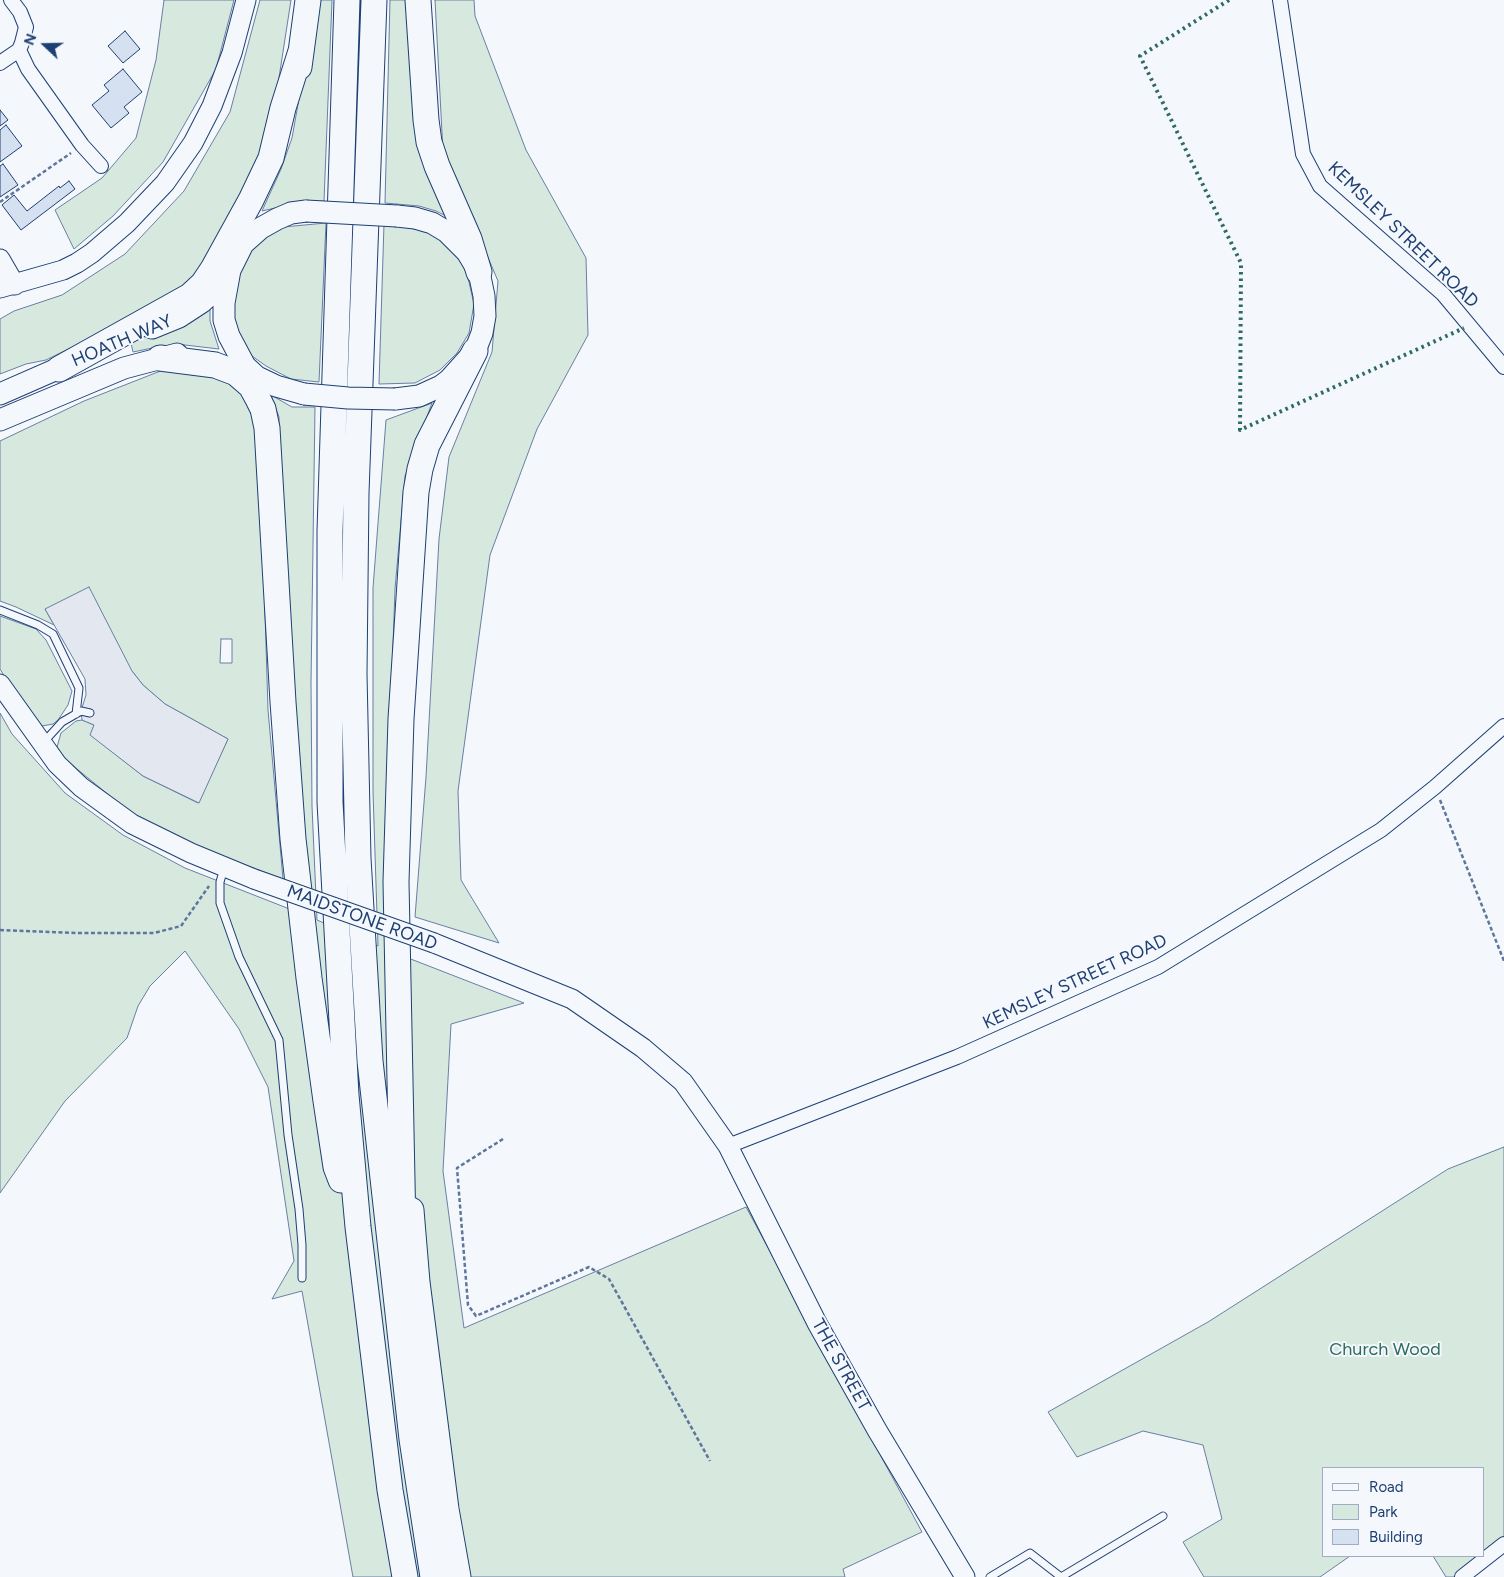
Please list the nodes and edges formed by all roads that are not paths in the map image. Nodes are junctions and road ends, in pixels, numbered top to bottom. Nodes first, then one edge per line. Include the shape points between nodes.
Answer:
1 (11, 0) edge
2 (246, 0) edge
3 (308, 0) edge
4 (347, 0) edge
5 (374, 0) edge
6 (418, 0) edge
7 (1280, 0) edge
8 (19, 50) junction
9 (301, 51) junction
10 (0, 63) edge
11 (101, 166) dead end
12 (243, 244) junction
13 (0, 259) edge
14 (230, 270) junction
15 (479, 272) junction
16 (7, 286) edge
17 (0, 302) edge
18 (476, 351) junction
19 (160, 358) junction
20 (1504, 367) edge
21 (59, 368) junction
22 (251, 372) junction
23 (0, 394) edge
24 (0, 420) edge
25 (270, 454) junction
26 (0, 610) edge
27 (0, 684) edge
28 (90, 713) dead end
29 (76, 714) junction
30 (1504, 726) edge
31 (41, 744) junction
32 (219, 874) junction
33 (728, 1146) junction
34 (402, 1174) junction
35 (358, 1227) junction
36 (302, 1278) dead end
37 (412, 1439) junction
38 (1164, 1516) dead end
39 (1504, 1544) edge
40 (405, 1577) edge
41 (433, 1577) edge
42 (458, 1577) edge
43 (965, 1577) edge
44 (990, 1577) edge
45 (1462, 1577) edge

1 - 8 street via 26,27
2 - 16 street via 232,53 212,106 193,143 165,183 127,223 92,253 63,270
3 - 9 highway
4 - 35 highway via 330,531 330,792 346,1095
5 - 37 highway via 356,493 354,674 358,858 370,1061
6 - 15 highway via 429,142 469,239
7 - 20 street, KEMSLEY STREET ROAD via 1303,154 1320,186 1442,294
8 - 10 street
8 - 11 street via 28,69 82,145
9 - 12 highway via 288,138 272,184
9 - 21 highway via 271,158 214,269 203,284 190,296
12 - 14 main road
12 - 15 main road, bridge via 261,228 291,213 306,211 415,218 447,232 467,252
13 - 16 street
14 - 21 main road, HOATH WAY via 213,292 192,310
14 - 22 main road via 224,320 229,336
15 - 18 main road via 485,316
16 - 17 street
18 - 22 main road, HOATH WAY, bridge via 441,386 419,396 395,399 304,394 276,386
18 - 34 highway via 427,445 416,492 401,719 396,882
19 - 22 main road, HOATH WAY via 185,352 200,353 216,356
19 - 24 main road, HOATH WAY via 124,368
19 - 25 highway via 215,365 236,374 251,386 263,409
21 - 23 main road, HOATH WAY
22 - 25 highway via 268,399 276,426
25 - 35 highway via 283,702 298,879 336,1167
26 - 29 lane via 38,624 53,634 79,688
27 - 31 street, MAIDSTONE ROAD
28 - 29 lane via 81,711
29 - 31 lane via 62,722
30 - 33 street, KEMSLEY STREET ROAD via 1381,830 1158,967 957,1057
31 - 32 street, MAIDSTONE ROAD via 56,764 81,787 132,824
32 - 33 street, MAIDSTONE ROAD, bridge via 254,879 434,943 572,999 643,1048 683,1082
32 - 36 lane via 220,903 240,957 279,1040 299,1209
33 - 43 street, THE STREET via 817,1323
34 - 37 highway via 403,1230 416,1383
34 - 42 highway via 410,1199 417,1282 446,1509
35 - 40 highway via 390,1490
37 - 41 highway
38 - 44 lane via 1061,1577 1030,1553
39 - 45 street

